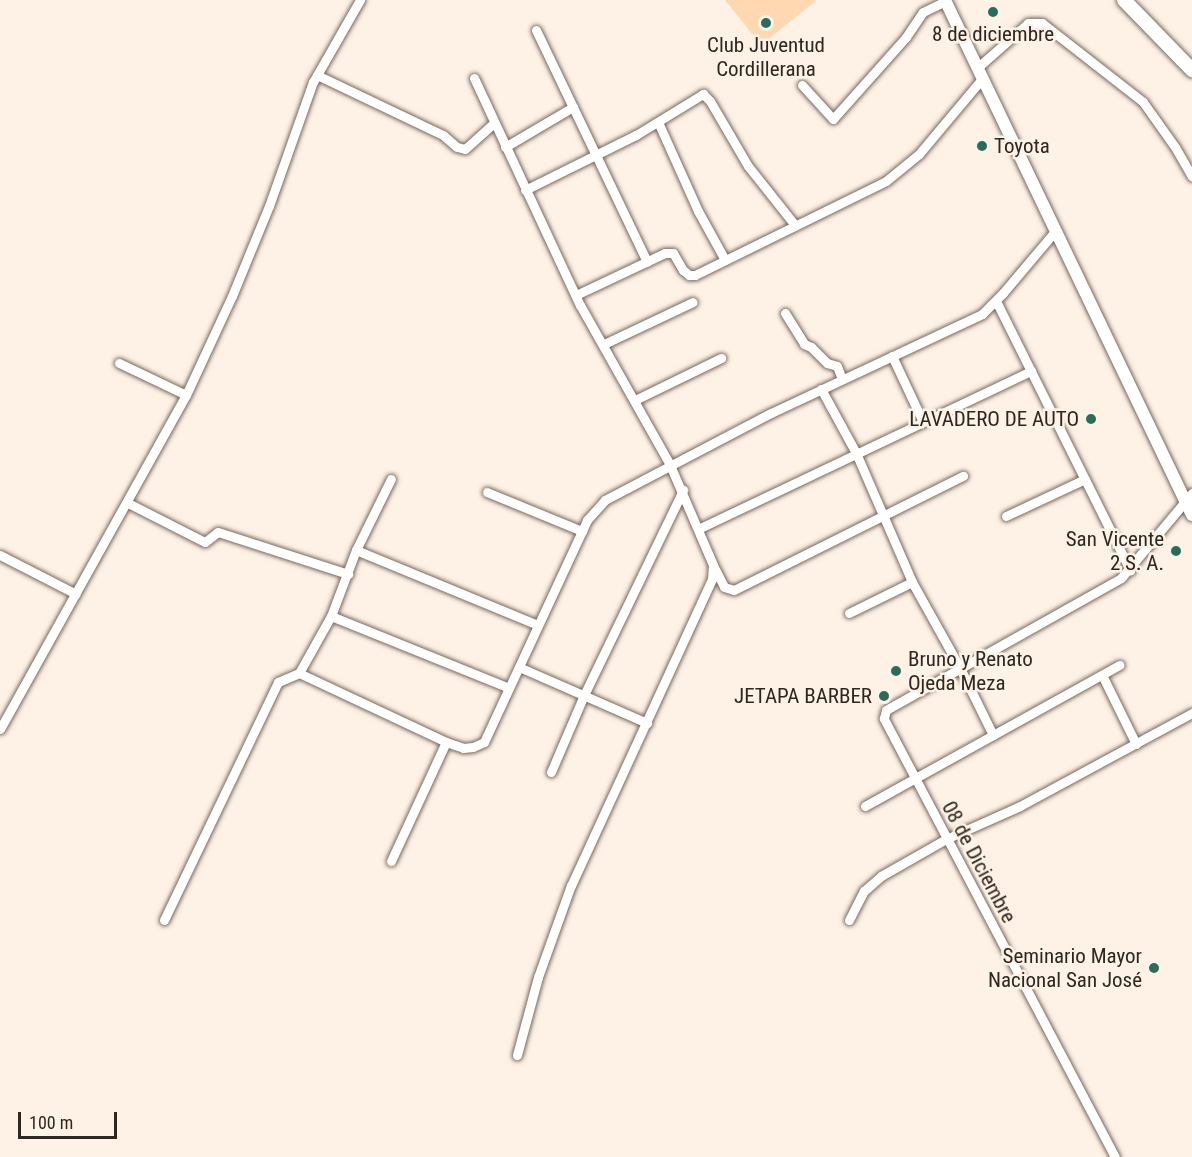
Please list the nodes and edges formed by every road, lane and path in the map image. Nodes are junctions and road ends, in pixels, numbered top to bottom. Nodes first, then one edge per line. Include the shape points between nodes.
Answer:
1 (360, 0) edge
2 (946, 0) edge
3 (1124, 0) edge
4 (1135, 0) edge
5 (536, 30) dead end
6 (1192, 59) edge
7 (1192, 70) edge
8 (980, 73) junction
9 (317, 75) junction
10 (474, 78) dead end
11 (802, 85) dead end
12 (573, 107) junction
13 (658, 122) junction
14 (494, 123) junction
15 (505, 147) junction
16 (596, 155) junction
17 (1192, 176) edge
18 (525, 190) junction
19 (795, 225) junction
20 (1056, 230) junction
21 (725, 260) junction
22 (647, 262) junction
23 (576, 295) junction
24 (996, 301) junction
25 (693, 302) dead end
26 (785, 313) dead end
27 (604, 344) junction
28 (892, 356) junction
29 (721, 358) dead end
30 (119, 363) dead end
31 (1030, 371) junction
32 (842, 380) junction
33 (821, 389) junction
34 (186, 395) junction
35 (635, 400) junction
36 (923, 422) junction
37 (857, 453) junction
38 (670, 465) junction
39 (963, 477) dead end
40 (1085, 478) junction
41 (391, 479) dead end
42 (682, 490) junction
43 (487, 492) dead end
44 (1189, 497) edge
45 (128, 504) junction
46 (1192, 514) edge
47 (1006, 516) dead end
48 (882, 517) junction
49 (698, 529) junction
50 (582, 531) junction
51 (356, 550) junction
52 (0, 555) edge
53 (713, 565) junction
54 (1130, 570) junction
55 (348, 573) junction
56 (912, 582) junction
57 (76, 594) junction
58 (849, 614) dead end
59 (331, 616) junction
60 (538, 625) junction
61 (1119, 665) dead end
62 (519, 667) junction
63 (960, 668) junction
64 (299, 673) junction
65 (1102, 675) junction
66 (509, 688) junction
67 (584, 695) junction
68 (1192, 713) edge
69 (647, 723) junction
70 (0, 729) edge
71 (993, 735) junction
72 (446, 742) junction
73 (1136, 744) junction
74 (551, 772) dead end
75 (915, 780) junction
76 (865, 806) dead end
77 (946, 839) junction
78 (391, 861) dead end
79 (164, 920) dead end
80 (849, 920) dead end
81 (517, 1055) dead end
82 (1114, 1157) edge

1 - 9 street
2 - 8 main road
2 - 11 street via 923,12 906,37 833,118
3 - 7 highway
4 - 6 highway
5 - 12 street
8 - 17 street via 1028,23 1042,23 1143,102
8 - 19 street via 919,154 903,168
8 - 20 main road
9 - 14 street via 443,135 457,147 465,149
9 - 34 street via 265,216
10 - 14 street
12 - 15 street
12 - 16 street
13 - 16 street
13 - 19 street via 703,94 748,166
13 - 21 street
14 - 15 street
15 - 18 street
16 - 18 street
16 - 22 street
18 - 23 street
19 - 21 street
20 - 24 street
20 - 44 main road
21 - 22 street via 695,275 683,270 673,253
22 - 23 street
23 - 27 street
24 - 28 street via 982,314
24 - 31 street
25 - 27 street
26 - 32 street via 804,344 827,363 837,366
27 - 35 street
28 - 32 street
28 - 36 street
29 - 35 street
30 - 34 street
31 - 36 street
31 - 40 street
32 - 33 street
33 - 37 street
33 - 38 street
34 - 45 street
35 - 38 street
36 - 37 street
37 - 48 street
37 - 49 street
38 - 42 street
38 - 50 street via 605,500
39 - 48 street
40 - 47 street
40 - 54 street
41 - 51 street
42 - 49 street
42 - 67 street
43 - 50 street
44 - 46 main road
44 - 54 street
45 - 55 street via 205,542 218,532
45 - 57 street
48 - 53 street via 735,590 724,587
48 - 56 street
49 - 53 street
50 - 60 street
51 - 55 street
51 - 60 street
52 - 57 street
53 - 69 street via 712,579
54 - 63 street
55 - 59 street
56 - 58 street
56 - 63 street
57 - 70 street
59 - 64 street
59 - 66 street
60 - 62 street
61 - 65 street
62 - 66 street
62 - 67 street
63 - 71 street
63 - 75 street, 08 de Diciembre via 886,710 884,718
64 - 72 street
64 - 79 street via 278,682
65 - 71 street
65 - 73 street
66 - 72 street via 484,742 463,748
67 - 69 street
67 - 74 street
68 - 73 street
69 - 81 street via 557,919
71 - 75 street
72 - 78 street
73 - 77 street via 1020,806
75 - 76 street
75 - 77 street, 08 de Diciembre
77 - 80 street via 868,885
77 - 82 street, 08 de Diciembre

